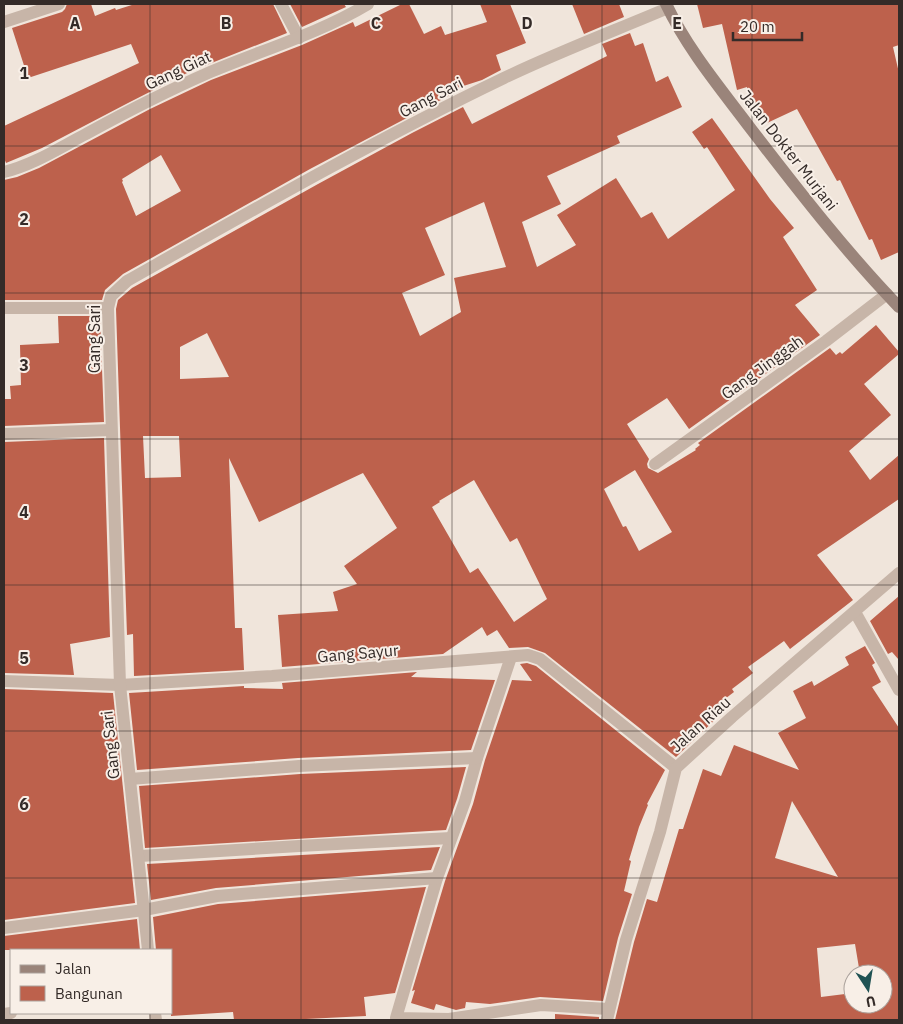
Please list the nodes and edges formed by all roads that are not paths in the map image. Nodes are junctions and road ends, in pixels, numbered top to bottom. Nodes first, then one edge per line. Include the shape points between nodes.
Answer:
1 (59, 4) edge
2 (281, 4) edge
3 (368, 4) edge
4 (667, 6) edge
5 (4, 22) edge
6 (299, 38) junction
7 (4, 172) edge
8 (887, 294) junction
9 (899, 307) edge
10 (4, 308) edge
11 (108, 308) junction
12 (111, 430) junction
13 (4, 434) edge
14 (655, 464) dead end
15 (899, 573) edge
16 (855, 612) junction
17 (511, 657) junction
18 (4, 681) edge
19 (120, 685) junction
20 (899, 690) edge
21 (477, 758) junction
22 (676, 768) junction
23 (130, 779) junction
24 (451, 838) junction
25 (140, 856) junction
26 (437, 878) junction
27 (144, 910) junction
28 (4, 928) edge
29 (148, 949) edge
30 (608, 1015) edge
31 (396, 1019) edge

1 - 5 street
2 - 6 street
3 - 6 street, Gang Giat
4 - 8 street, Jalan Dokter Murjani via 700,62 769,153
4 - 11 street, Gang Sari via 504,78 308,179 127,282 111,296
6 - 7 street, Gang Giat via 208,73 36,161
8 - 9 street, Jalan Dokter Murjani
8 - 14 street, Gang Jinggah
10 - 11 street
11 - 12 street, Gang Sari
12 - 13 street
12 - 19 street, Gang Sari
15 - 16 street, Jalan Riau
16 - 20 street
16 - 22 street, Jalan Riau
17 - 19 street, Gang Sayur
17 - 21 street
17 - 22 street, Gang Sayur via 528,655 540,660
18 - 19 street, Gang Sayur
19 - 23 street, Gang Sari
21 - 23 street via 299,766
21 - 24 street
22 - 30 street, Jalan Riau via 660,832 626,940
23 - 25 street, Gang Sari
24 - 25 street
24 - 26 street
25 - 27 street, Gang Sari
26 - 27 street via 217,896
26 - 31 street
27 - 28 street
27 - 29 street, Gang Sari
30 - 31 street via 542,1005 448,1019

